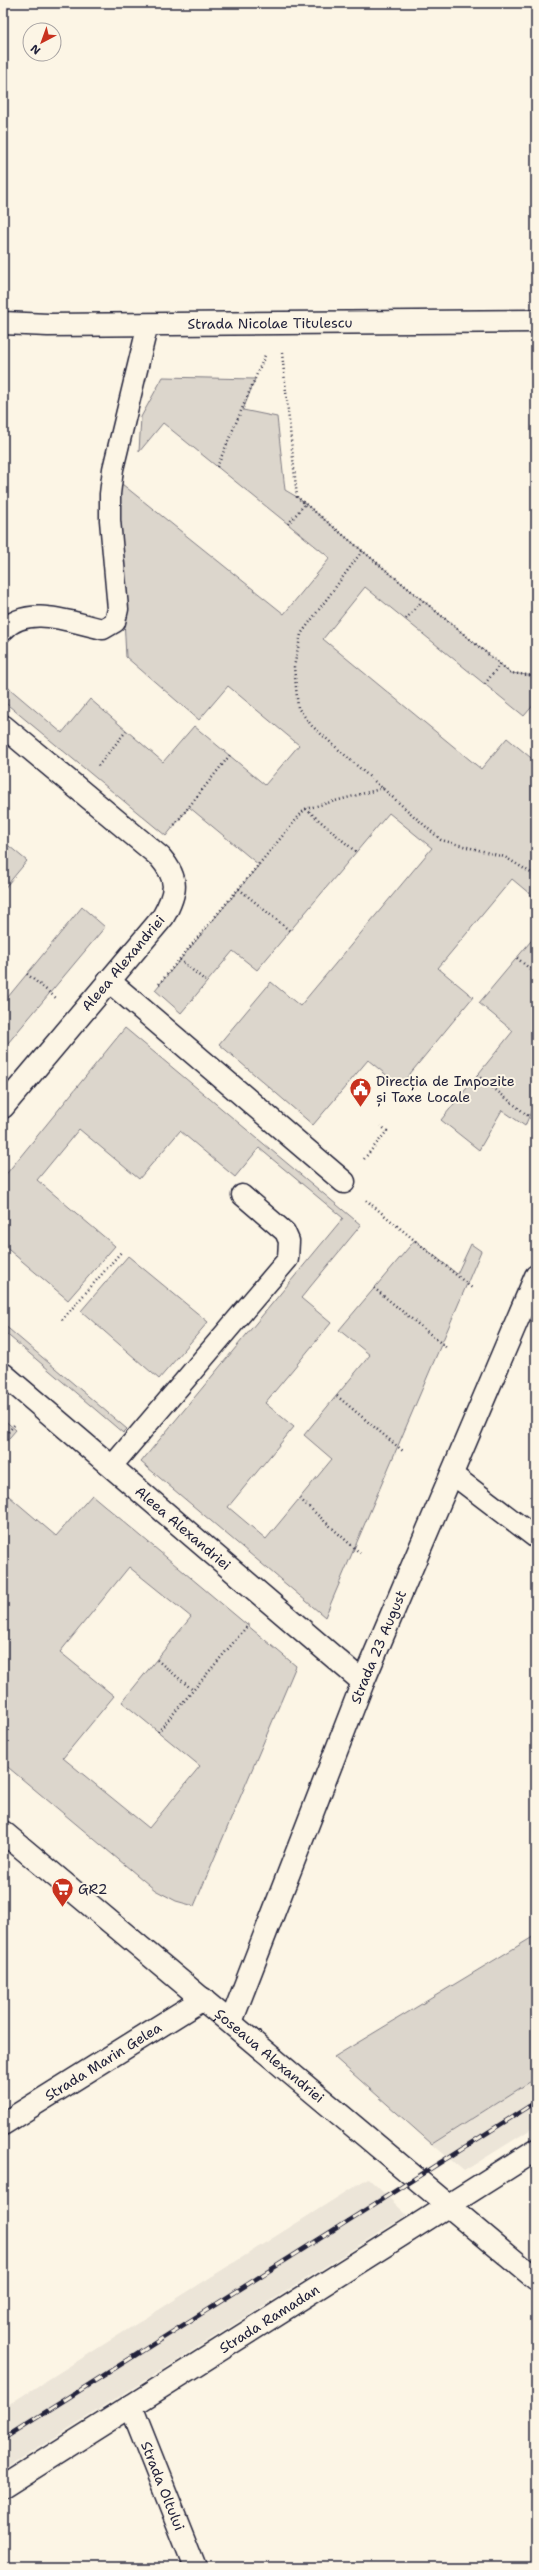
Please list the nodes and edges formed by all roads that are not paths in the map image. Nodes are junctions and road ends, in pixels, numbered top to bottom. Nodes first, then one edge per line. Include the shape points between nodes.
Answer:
1 (536, 321) edge
2 (3, 323) edge
3 (148, 324) junction
4 (3, 631) edge
5 (3, 726) edge
6 (109, 981) junction
7 (3, 1107) edge
8 (344, 1182) road end
9 (242, 1195) dead end
10 (536, 1276) edge
11 (3, 1374) edge
12 (112, 1466) junction
13 (452, 1474) junction
14 (536, 1538) edge
15 (363, 1682) junction
16 (3, 1832) edge
17 (203, 1999) junction
18 (231, 2022) junction
19 (3, 2124) edge
20 (536, 2150) edge
21 (447, 2206) junction
22 (536, 2279) edge
23 (131, 2406) junction
24 (3, 2488) edge
25 (194, 2567) edge

1 - 3 street, Strada Nicolae Titulescu
2 - 3 street, Strada Nicolae Titulescu
3 - 4 lane via 110,494 118,610 115,622 103,629 36,616 22,617
5 - 6 street, Aleea Alexandriei via 153,852 172,873 174,893 163,916
6 - 7 street, Aleea Alexandriei
6 - 8 street
9 - 12 lane via 285,1232 290,1241 288,1259
10 - 13 street, Strada 23 August
11 - 12 street, Aleea Alexandriei
12 - 15 street, Aleea Alexandriei
13 - 14 lane
13 - 15 street, Strada 23 August
15 - 18 street, Strada 23 August
16 - 17 street, Șoseaua Alexandriei
17 - 18 street, Șoseaua Alexandriei
17 - 19 street, Strada Marin Gelea
18 - 21 street, Șoseaua Alexandriei
20 - 21 street, Strada Ramadan
21 - 22 street, Șoseaua Alexandriei
21 - 23 street, Strada Ramadan
23 - 24 street, Strada Ramadan
23 - 25 street, Strada Oltului

